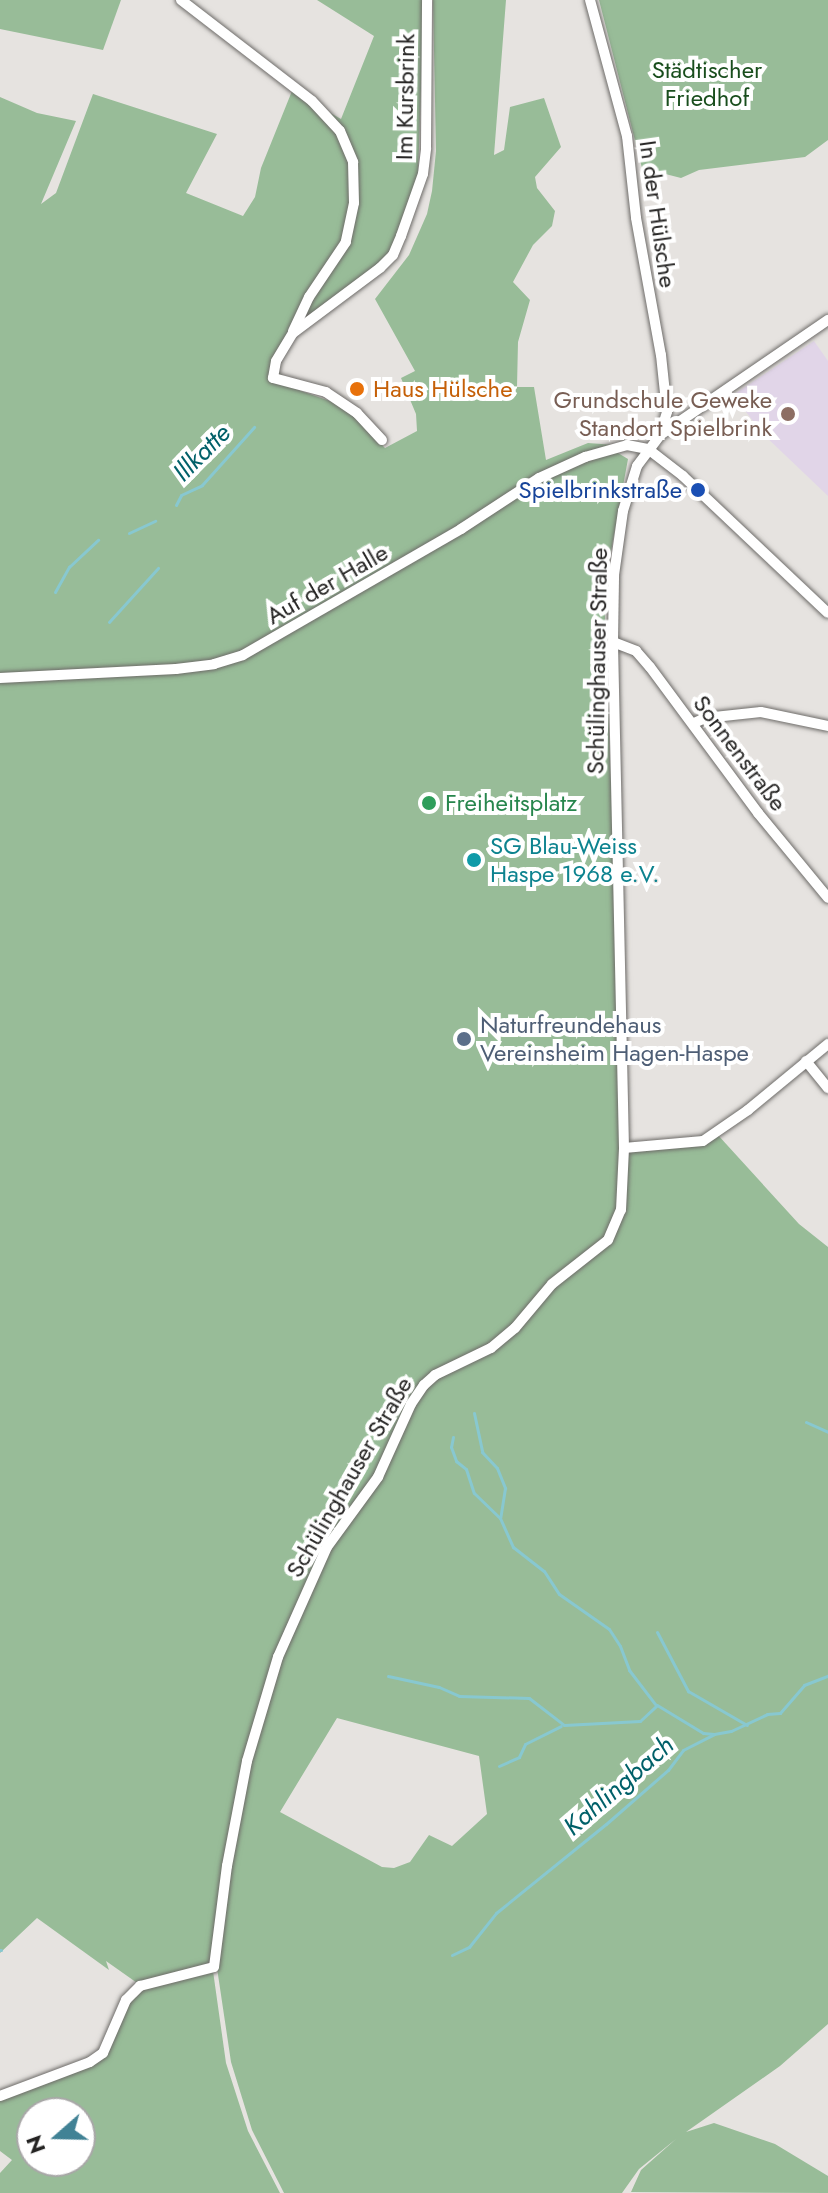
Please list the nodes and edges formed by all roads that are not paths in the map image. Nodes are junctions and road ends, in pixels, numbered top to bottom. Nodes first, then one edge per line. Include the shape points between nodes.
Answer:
1 (181, 0) edge
2 (427, 0) edge
3 (590, 0) edge
4 (828, 320) edge
5 (290, 336) junction
6 (660, 435) junction
7 (382, 440) dead end
8 (648, 449) junction
9 (828, 613) edge
10 (613, 642) junction
11 (0, 678) edge
12 (694, 723) junction
13 (828, 726) edge
14 (828, 898) edge
15 (828, 1044) edge
16 (806, 1061) junction
17 (828, 1088) edge
18 (624, 1148) junction
19 (0, 2096) edge

1 - 5 street via 312,101 340,131 353,162 354,203 346,242
2 - 5 street, Im Kursbrink via 426,148 423,174 401,236 380,268
3 - 6 street, In der Hülsche via 627,136 661,355 667,412
4 - 6 street, Schülinghauser Straße
5 - 7 street via 273,378 326,392 357,413
6 - 8 street, Schülinghauser Straße
8 - 9 street
8 - 10 street, Schülinghauser Straße via 623,511 615,562
8 - 11 street, Auf der Halle via 627,445 539,478 243,655 176,669
10 - 12 street, Sonnenstraße via 636,651
10 - 18 street, Schülinghauser Straße
12 - 13 street via 761,712
12 - 14 street, Sonnenstraße
15 - 16 street
16 - 17 street
16 - 18 street via 703,1141
18 - 19 street, Schülinghauser Straße via 621,1210 608,1240 552,1284 491,1348 424,1385 378,1477 341,1524 312,1576 278,1657 247,1761 214,1967 140,1986 126,2000 103,2053

